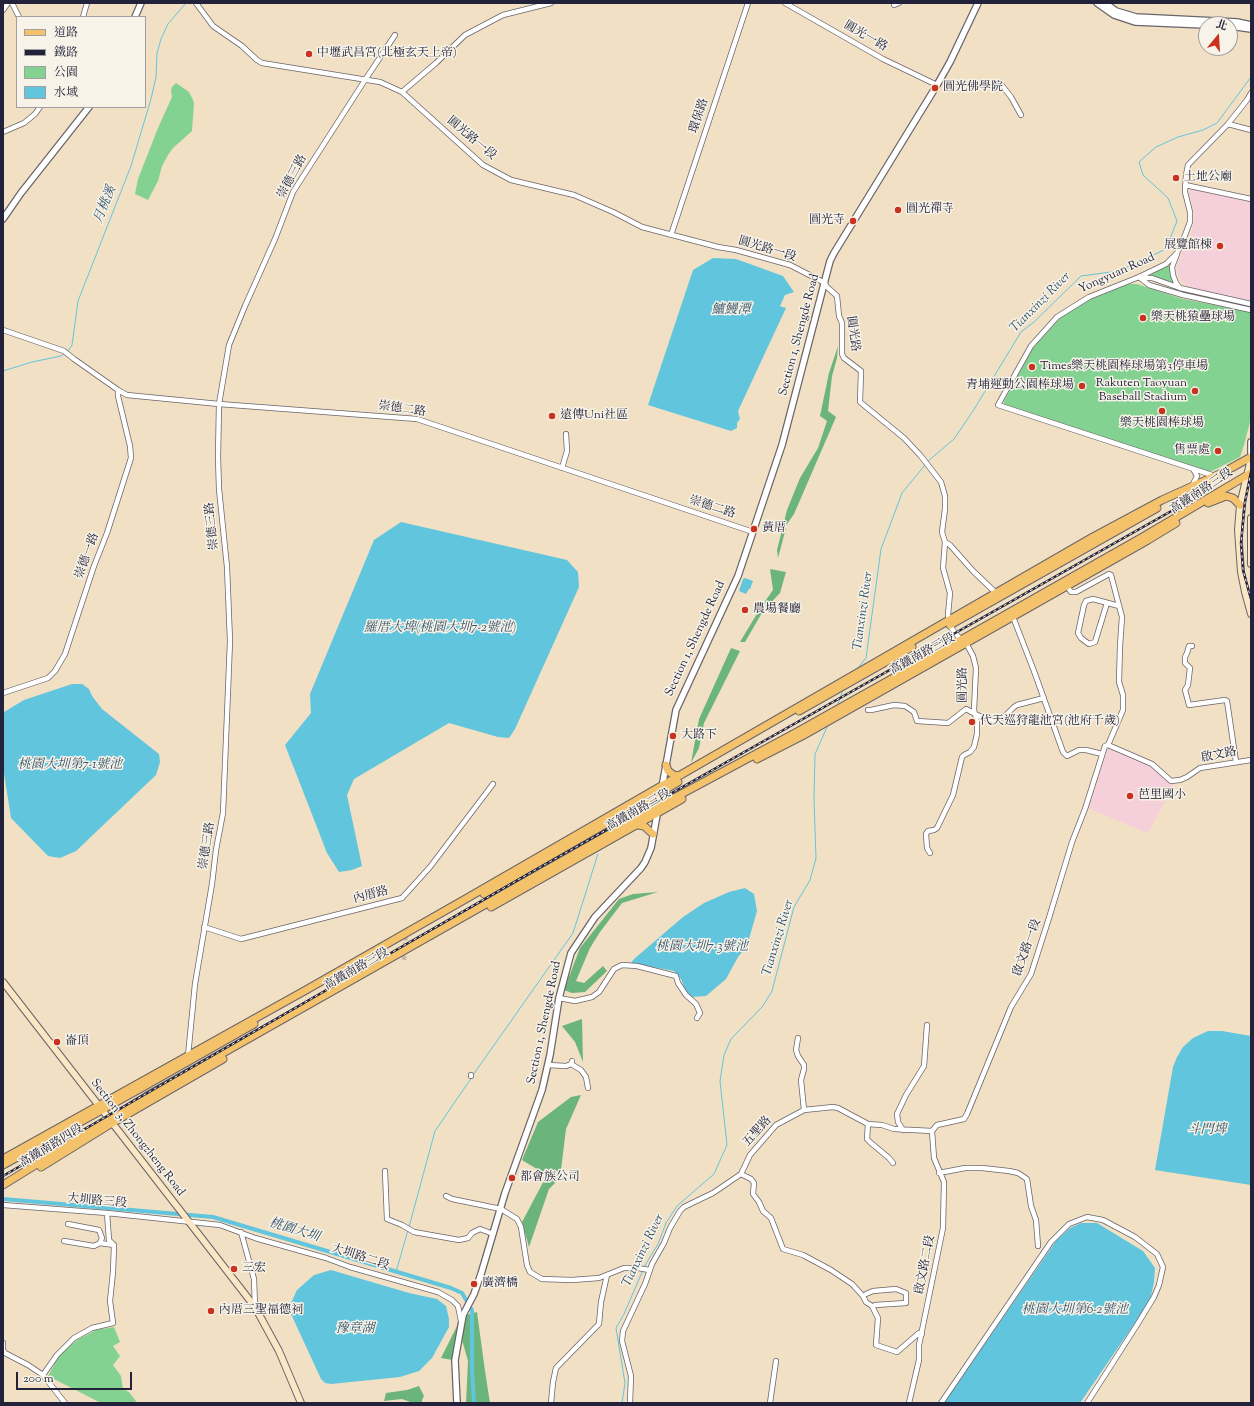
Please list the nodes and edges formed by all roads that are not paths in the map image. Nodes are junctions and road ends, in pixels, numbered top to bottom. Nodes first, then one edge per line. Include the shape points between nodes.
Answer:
1 (8, 3) edge
2 (12, 3) edge
3 (87, 3) edge
4 (141, 3) edge
5 (196, 3) edge
6 (551, 3) edge
7 (748, 3) edge
8 (786, 3) edge
9 (978, 3) edge
10 (1097, 3) edge
11 (1105, 3) edge
12 (3, 10) edge
13 (18, 16) edge
14 (83, 16) edge
15 (135, 16) edge
16 (1165, 21) junction
17 (1198, 24) edge
18 (1238, 27) edge
19 (1251, 28) edge
20 (395, 35) dead end
21 (365, 80) junction
22 (1000, 83) dead end
23 (937, 85) junction
24 (402, 92) junction
25 (1251, 93) edge
26 (39, 108) edge
27 (88, 108) edge
28 (1021, 115) dead end
29 (1228, 124) junction
30 (1251, 130) edge
31 (3, 132) edge
32 (1184, 185) junction
33 (1251, 199) edge
34 (3, 219) edge
35 (671, 235) junction
36 (1177, 253) junction
37 (1139, 277) junction
38 (825, 283) junction
39 (1180, 288) junction
40 (1183, 295) junction
41 (1251, 304) edge
42 (1251, 310) edge
43 (3, 330) edge
44 (118, 390) junction
45 (219, 404) junction
46 (566, 434) dead end
47 (1251, 442) edge
48 (1251, 453) edge
49 (1251, 458) edge
50 (562, 468) junction
51 (1193, 470) junction
52 (1249, 474) edge
53 (1215, 476) junction
54 (1192, 486) junction
55 (1223, 489) junction
56 (1208, 503) junction
57 (1240, 505) junction
58 (1200, 507) junction
59 (1251, 518) edge
60 (752, 532) junction
61 (945, 542) junction
62 (1251, 564) edge
63 (1053, 566) junction
64 (1028, 575) junction
65 (1067, 586) junction
66 (1047, 591) junction
67 (996, 593) junction
68 (1107, 603) junction
69 (1119, 606) junction
70 (1251, 614) edge
71 (1012, 616) junction
72 (949, 623) junction
73 (963, 641) junction
74 (1192, 646) dead end
75 (3, 693) edge
76 (1044, 698) junction
77 (807, 703) junction
78 (868, 710) dead end
79 (976, 714) junction
80 (799, 734) junction
81 (1108, 745) junction
82 (1102, 754) junction
83 (1251, 760) edge
84 (1236, 762) junction
85 (666, 765) junction
86 (681, 775) junction
87 (493, 784) dead end
88 (665, 788) junction
89 (677, 797) junction
90 (637, 806) junction
91 (658, 810) junction
92 (646, 814) junction
93 (638, 825) junction
94 (653, 834) junction
95 (930, 853) dead end
96 (536, 864) junction
97 (514, 871) junction
98 (204, 927) junction
99 (3, 982) edge
100 (559, 998) junction
101 (276, 1006) junction
102 (265, 1017) junction
103 (697, 1018) dead end
104 (927, 1025) dead end
105 (798, 1038) dead end
106 (188, 1056) junction
107 (548, 1065) junction
108 (588, 1088) dead end
109 (100, 1108) junction
110 (804, 1110) junction
111 (111, 1121) junction
112 (868, 1124) junction
113 (903, 1130) junction
114 (932, 1131) junction
115 (3, 1159) edge
116 (893, 1163) dead end
117 (3, 1165) edge
118 (385, 1171) dead end
119 (939, 1173) junction
120 (741, 1174) junction
121 (3, 1185) edge
122 (3, 1190) edge
123 (446, 1196) dead end
124 (3, 1205) edge
125 (501, 1209) junction
126 (107, 1213) junction
127 (187, 1219) junction
128 (68, 1224) dead end
129 (241, 1232) junction
130 (493, 1234) junction
131 (64, 1241) dead end
132 (100, 1243) junction
133 (114, 1245) junction
134 (1038, 1246) dead end
135 (649, 1270) junction
136 (607, 1275) junction
137 (866, 1294) dead end
138 (875, 1305) dead end
139 (255, 1307) junction
140 (462, 1323) junction
141 (922, 1334) junction
142 (3, 1343) edge
143 (3, 1349) edge
144 (776, 1361) dead end
145 (43, 1375) junction
146 (65, 1403) edge
147 (302, 1403) edge
148 (457, 1403) edge
149 (551, 1403) edge
150 (630, 1403) edge
151 (770, 1403) edge
152 (909, 1403) edge
153 (941, 1403) edge
154 (1087, 1403) edge

1 - 12 street
2 - 13 street
3 - 14 street
4 - 15 street
5 - 21 street, 圓光路一段 via 213,26 262,64
6 - 24 street via 503,14 465,35
7 - 35 street, 環保路
8 - 23 street, 圓光一路 via 882,59
9 - 23 street, Section 1, Shengde Road
10 - 16 street via 1107,11 1135,22
11 - 16 street via 1116,11 1136,17
16 - 17 street
16 - 19 street via 1237,22
18 - 19 street
20 - 21 street, 崇德三路
21 - 24 street, 圓光路一段 via 380,82
21 - 45 street, 崇德三路 via 293,192 229,345
22 - 28 street
23 - 38 street, Section 1, Shengde Road via 834,253
24 - 35 street, 圓光路一段 via 483,165 510,180 574,195 642,227
25 - 29 street, Yongyuan Road
26 - 31 street via 24,123
27 - 34 street
29 - 30 street
29 - 32 street, Yongyuan Road via 1188,166
32 - 33 street
32 - 36 street, Yongyuan Road via 1190,222
35 - 38 street, 圓光路一段 via 781,262
36 - 37 street, Yongyuan Road via 1166,264
36 - 39 street via 1172,267
37 - 39 street via 1152,278
37 - 40 street via 1149,285
37 - 51 street, Yongyuan Road via 1089,296 1057,317 1031,346 998,405
38 - 60 street, Section 1, Shengde Road via 782,445
38 - 61 street, 圓光路 via 837,296 842,323 842,354 860,371 860,402 904,438 941,482 945,496 942,532
39 - 40 street
39 - 41 street
40 - 42 street
43 - 44 street, 崇德二路 via 64,350
44 - 45 street, 崇德二路 via 130,396 153,396
44 - 75 street, 崇德一路 via 131,458 65,654 48,678
45 - 50 street, 崇德二路 via 417,420
45 - 98 street, 崇德三路 via 219,489 229,601 230,666 223,813
46 - 50 street via 567,451
47 - 48 street
49 - 52 main road
49 - 53 main road, 高鐵南路三段
50 - 60 street, 崇德二路
51 - 53 street
51 - 54 street via 1196,476
52 - 55 main road, 高鐵南路三段
52 - 56 main road, 高鐵南路三段
52 - 57 main road
53 - 54 main road, 高鐵南路三段
53 - 63 main road, 高鐵南路三段
54 - 64 main road, 高鐵南路三段 via 1093,537
55 - 58 main road
55 - 66 main road, 高鐵南路三段
56 - 57 main road via 1226,496 1233,498
56 - 58 main road, 高鐵南路三段
57 - 70 main road via 1239,558
58 - 65 main road, 高鐵南路三段
59 - 62 main road
60 - 85 street, Section 1, Shengde Road via 738,576 676,710
61 - 67 street via 950,544 973,572
61 - 72 street via 943,568 950,593
63 - 64 main road
63 - 72 main road, 高鐵南路三段
64 - 67 main road, 高鐵南路三段
65 - 66 main road
65 - 69 street, 啟文路一段 via 1072,592 1076,592 1109,574 1112,575
65 - 71 main road, 高鐵南路三段
66 - 73 main road, 高鐵南路三段
67 - 72 main road, 高鐵南路三段
68 - 68 street via 1090,599 1084,605 1078,633 1088,644 1095,642
68 - 69 street
69 - 81 street, 啟文路一段 via 1122,617 1119,682 1123,706
71 - 73 main road, 高鐵南路三段
71 - 76 street
72 - 73 street, 圓光路
72 - 77 main road, 高鐵南路三段
73 - 79 street, 圓光路 via 973,656 976,668
73 - 80 main road, 高鐵南路三段
74 - 84 street via 1189,646 1185,657 1185,663 1190,668 1186,690 1189,705 1227,701
76 - 79 street, 圓光路 via 1017,705 996,721
76 - 82 street via 1064,754 1070,755 1079,750
77 - 86 main road, 高鐵南路三段
77 - 88 main road, 高鐵南路三段
78 - 79 street via 894,705 905,706 914,712 917,721 948,723 966,709
79 - 95 street via 977,734 974,747 962,757 954,795 937,828 926,834
80 - 89 main road, 高鐵南路三段
80 - 91 main road, 高鐵南路三段
81 - 82 street, 啟文路一段
81 - 84 street, 啟文路 via 1152,764 1171,781 1187,778 1200,768
82 - 114 street, 啟文路一段 via 1031,974 1011,1007 968,1114 964,1119 938,1125
83 - 84 street, 啟文路
85 - 86 main road via 668,771 675,776
85 - 88 street, Section 1, Shengde Road
86 - 88 main road, 高鐵南路三段
87 - 98 street, 內厝路 via 430,867 402,898 241,939
88 - 89 main road
88 - 90 main road, 高鐵南路三段
88 - 91 street, Section 1, Shengde Road
88 - 97 main road, 高鐵南路三段
89 - 91 main road, 高鐵南路三段
90 - 92 main road via 645,806 648,809
90 - 96 main road, 高鐵南路三段
91 - 92 main road, 高鐵南路三段
91 - 93 main road, 高鐵南路三段
91 - 94 street, Section 1, Shengde Road
92 - 111 main road, 高鐵南路三段 via 174,1080
93 - 94 main road via 644,826
93 - 111 main road, 高鐵南路三段
94 - 100 street, Section 1, Shengde Road via 651,848 641,868 595,917 572,953
96 - 97 main road
96 - 102 main road, 高鐵南路三段
97 - 101 main road, 高鐵南路三段
98 - 106 street, 崇德三路
99 - 109 main road, Section 3, Zhongzheng Road
100 - 103 street via 575,1001 592,997 614,969 622,965 637,966 676,976 686,996 696,1004 700,1013
100 - 107 street, Section 1, Shengde Road
101 - 102 main road
101 - 106 main road, 高鐵南路三段
102 - 109 main road, 高鐵南路三段
104 - 113 street via 924,1066 897,1114
105 - 110 street via 796,1050 804,1065 801,1080
106 - 109 main road, 高鐵南路三段
107 - 108 street via 566,1066 572,1063 587,1079
107 - 125 street, Section 1, Shengde Road via 537,1106
109 - 111 main road, Section 3, Zhongzheng Road
109 - 115 main road, 高鐵南路四段
109 - 117 main road, 高鐵南路四段
110 - 112 street, 五聖路 via 838,1108
110 - 120 street, 五聖路 via 776,1125 750,1156
111 - 121 main road, 高鐵南路四段
111 - 122 main road, 高鐵南路四段
111 - 127 main road, Section 3, Zhongzheng Road
112 - 113 street, 五聖路
112 - 116 street via 867,1139
113 - 114 street, 五聖路
114 - 119 street, 啟文路二段 via 934,1158
118 - 130 street via 387,1219 414,1232 459,1240 468,1238 480,1229
119 - 134 street via 982,1168 1018,1173 1027,1179 1036,1220
119 - 141 street, 啟文路二段 via 944,1182 943,1228
120 - 135 street, 五聖路 via 680,1211
120 - 141 street via 754,1183 753,1194 763,1211 771,1218 783,1249 803,1255 831,1270 852,1284 872,1306 878,1318 876,1345 897,1352 919,1333
123 - 125 street
124 - 126 street, 大圳路三段
125 - 130 street, Section 1, Shengde Road
125 - 136 street via 517,1219 521,1227 526,1265 530,1272 542,1279 572,1280
126 - 127 street, 大圳路三段
126 - 133 street via 109,1240
127 - 129 street, 大圳路二段
127 - 139 main road, Section 3, Zhongzheng Road
128 - 132 street via 99,1230 102,1238
129 - 139 street via 254,1279
129 - 140 street, 大圳路二段 via 438,1292 458,1306
130 - 140 street, Section 1, Shengde Road
131 - 132 street via 94,1246
132 - 133 street
133 - 145 street via 110,1301 113,1323 92,1328 74,1338 56,1355
135 - 136 street via 624,1268
135 - 150 street, 五聖路 via 623,1331 622,1341 631,1376
136 - 149 street via 599,1324 556,1368
137 - 138 street via 896,1289 906,1293 906,1303
139 - 147 main road, Section 3, Zhongzheng Road via 279,1351
140 - 148 street via 455,1360
141 - 152 street, 啟文路二段
142 - 143 street
143 - 145 street via 5,1353
144 - 151 street
145 - 146 street
153 - 154 street via 1051,1242 1069,1224 1087,1217 1103,1220 1135,1237 1157,1254 1162,1267 1154,1297

